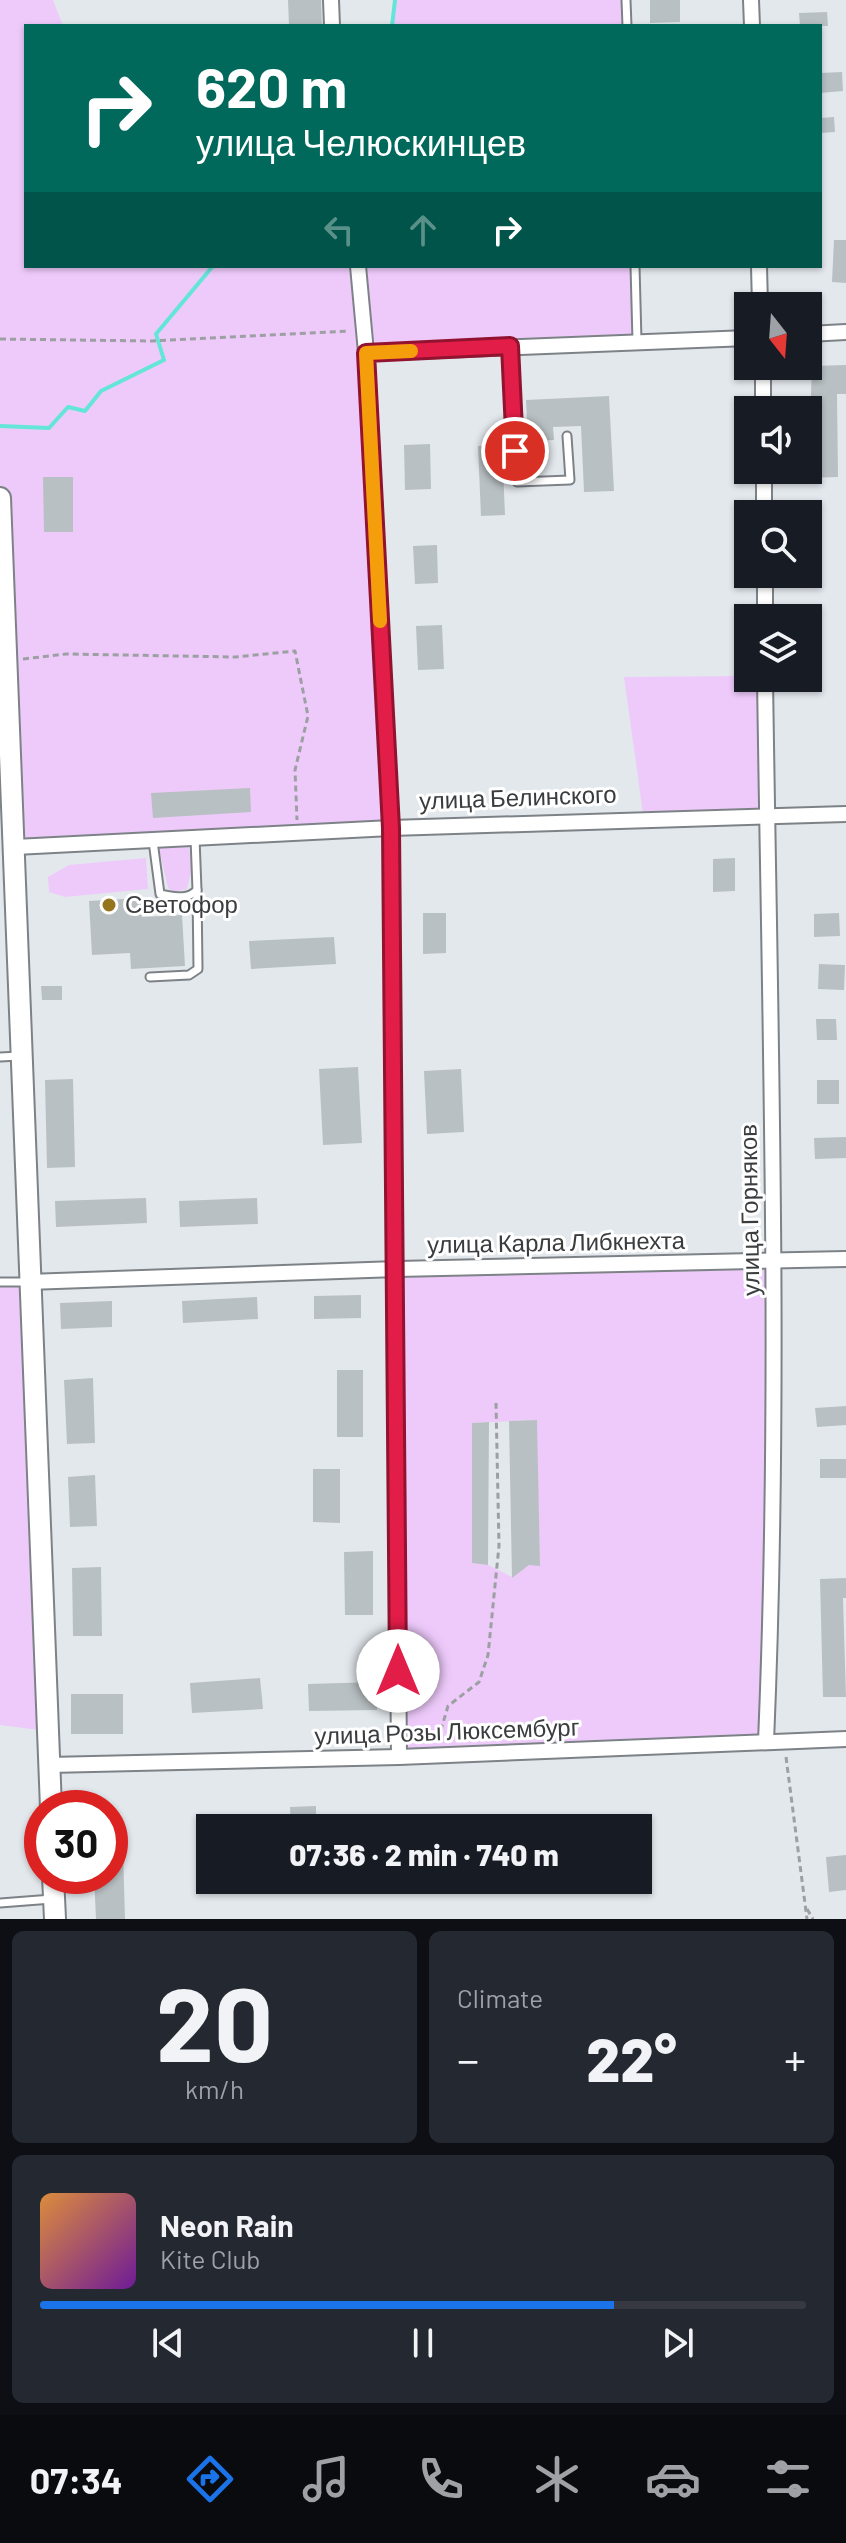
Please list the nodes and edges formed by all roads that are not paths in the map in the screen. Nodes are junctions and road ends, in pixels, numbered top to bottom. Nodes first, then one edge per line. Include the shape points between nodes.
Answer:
1 (331, 0) edge
2 (626, 0) edge
3 (751, 0) edge
4 (332, 24) edge
5 (627, 24) edge
6 (752, 24) edge
7 (358, 268) edge
8 (635, 268) edge
9 (759, 268) edge
10 (760, 292) edge
11 (846, 332) edge
12 (822, 333) edge
13 (734, 338) edge
14 (637, 341) junction
15 (510, 346) junction
16 (366, 353) junction
17 (567, 436) dead end
18 (0, 498) edge
19 (765, 692) edge
20 (846, 814) edge
21 (767, 818) junction
22 (391, 828) junction
23 (195, 838) junction
24 (153, 840) junction
25 (8, 847) edge
26 (197, 890) junction
27 (150, 977) dead end
28 (21, 1056) junction
29 (0, 1057) edge
30 (846, 1259) edge
31 (774, 1261) junction
32 (397, 1269) junction
33 (0, 1282) edge
34 (28, 1282) junction
35 (846, 1739) edge
36 (766, 1742) junction
37 (399, 1757) junction
38 (49, 1765) junction
39 (50, 1790) edge
40 (0, 1903) edge
41 (54, 1909) edge

1 - 4 street
2 - 5 lane
3 - 6 street
7 - 16 street
8 - 14 lane
9 - 10 street
11 - 12 street
13 - 14 street
14 - 15 street
15 - 16 street
15 - 17 lane via 517,482 570,480
16 - 22 street
18 - 25 street
19 - 21 street, улица Горняков
20 - 21 street, улица Белинского
21 - 22 street, улица Белинского
21 - 31 street, улица Горняков
22 - 23 street, улица Белинского
22 - 32 street
23 - 24 street, улица Белинского
23 - 26 lane
24 - 25 street, улица Белинского
24 - 26 lane via 160,894 181,897
25 - 28 street
26 - 27 lane via 198,969 189,975
28 - 29 lane
28 - 34 street
30 - 31 street, улица Карла Либкнехта
31 - 32 street, улица Карла Либкнехта
31 - 36 street, улица Горняков
32 - 34 street, улица Карла Либкнехта
32 - 37 street
33 - 34 lane
34 - 38 street
35 - 36 street, улица Розы Люксембург
36 - 37 street, улица Розы Люксембург
37 - 38 street, улица Розы Люксембург
38 - 39 street
40 - 41 lane

